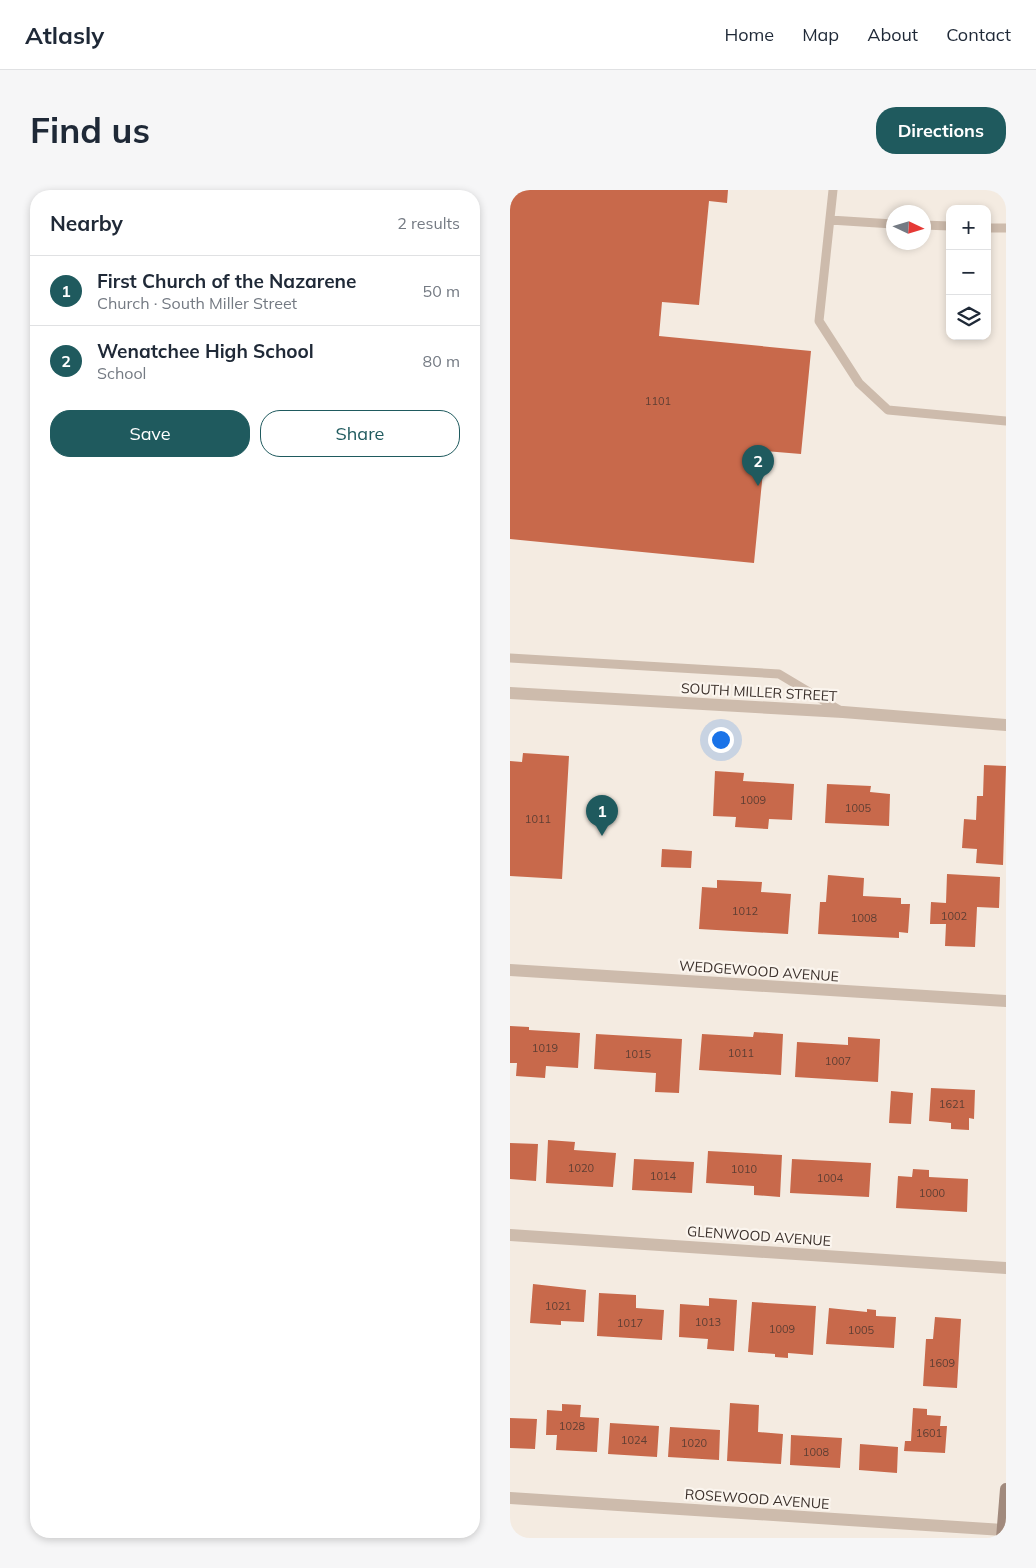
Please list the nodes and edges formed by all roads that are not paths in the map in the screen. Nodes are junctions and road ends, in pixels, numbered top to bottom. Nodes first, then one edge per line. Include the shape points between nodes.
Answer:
1 (833, 190) edge
2 (830, 220) junction
3 (886, 224) edge
4 (931, 225) edge
5 (946, 226) edge
6 (991, 228) edge
7 (1006, 228) edge
8 (1006, 421) edge
9 (510, 658) edge
10 (510, 693) edge
11 (843, 712) junction
12 (1006, 725) edge
13 (510, 970) edge
14 (1006, 1002) edge
15 (510, 1235) edge
16 (1006, 1268) edge
17 (1006, 1489) edge
18 (510, 1498) edge
19 (1002, 1534) edge

1 - 2 lane
2 - 3 lane
2 - 8 lane via 819,321 859,383 888,410
4 - 5 lane
6 - 7 lane
9 - 11 lane via 780,674
10 - 11 street, SOUTH MILLER STREET
11 - 12 street, SOUTH MILLER STREET
13 - 14 street, WEDGEWOOD AVENUE
15 - 16 street, GLENWOOD AVENUE
17 - 19 main road
18 - 19 street, ROSEWOOD AVENUE

